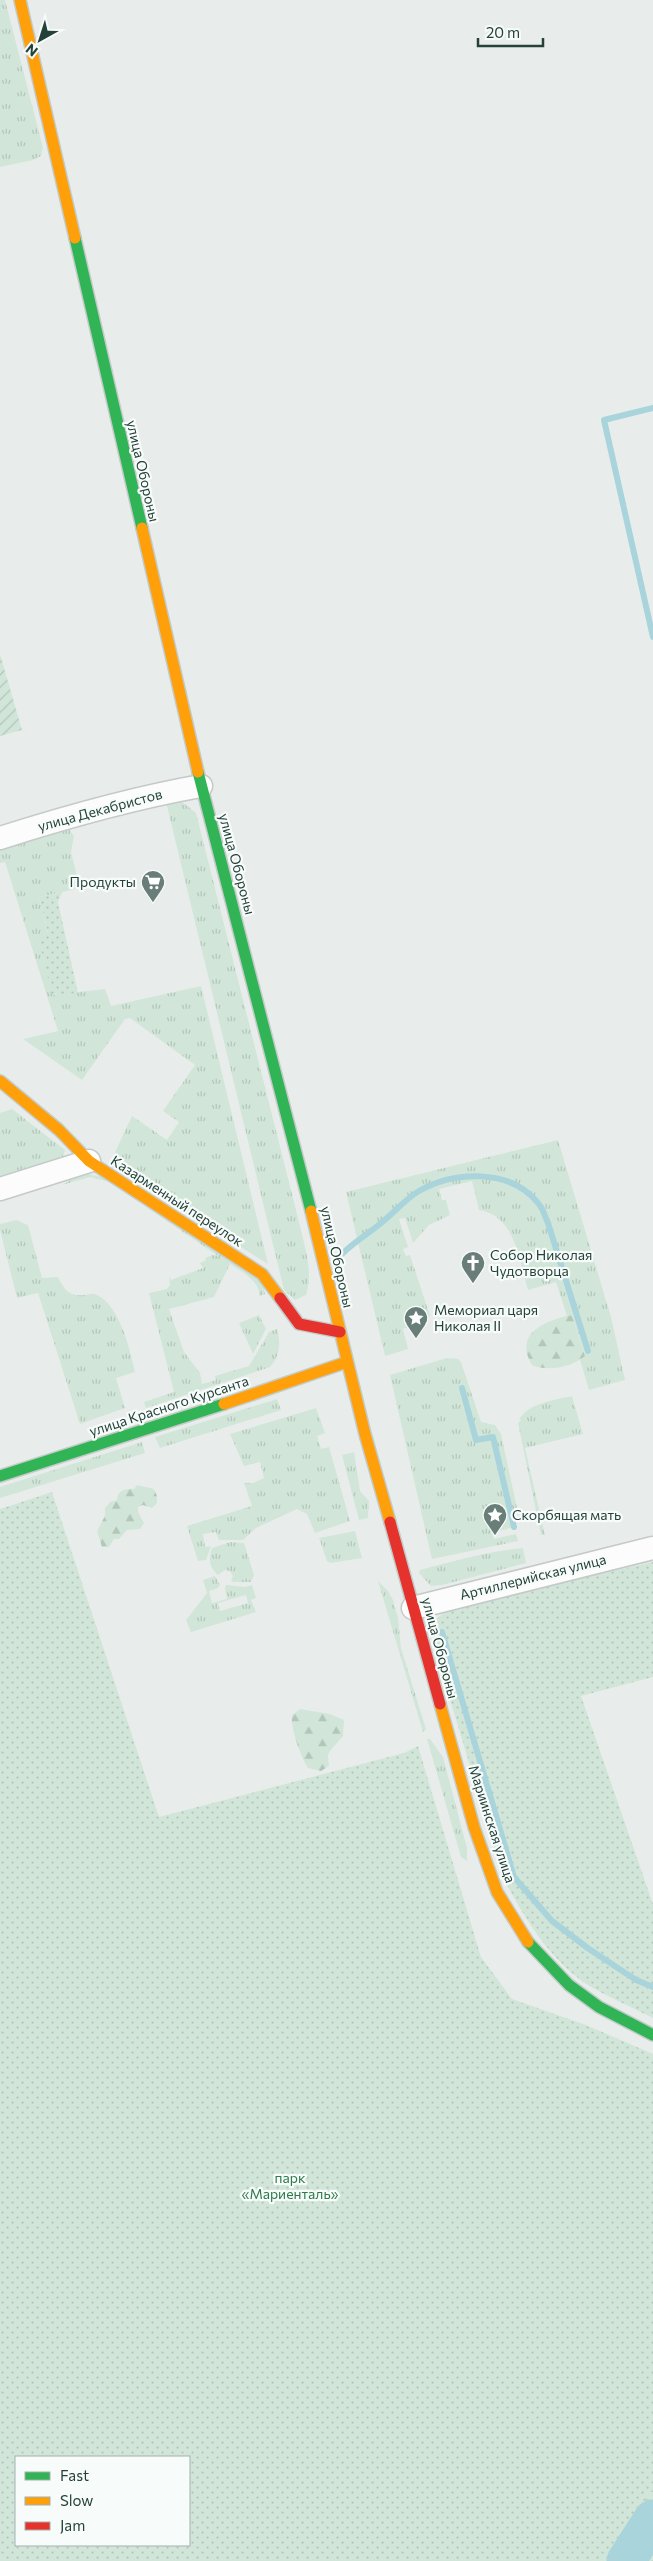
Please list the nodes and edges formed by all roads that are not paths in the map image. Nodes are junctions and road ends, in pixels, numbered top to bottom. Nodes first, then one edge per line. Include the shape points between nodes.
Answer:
1 (20, 0) edge
2 (201, 786) junction
3 (0, 838) edge
4 (0, 1082) edge
5 (89, 1161) junction
6 (0, 1188) edge
7 (340, 1332) junction
8 (347, 1362) junction
9 (0, 1476) edge
10 (653, 1548) edge
11 (413, 1608) junction
12 (446, 1731) joint
13 (653, 2035) edge

1 - 2 street, улица Обороны
2 - 3 street, улица Декабристов via 82,813
2 - 7 street, улица Обороны
4 - 5 street, Казарменный переулок via 59,1130
5 - 6 street
5 - 7 street, Казарменный переулок via 262,1274 299,1324
7 - 8 street, улица Обороны
8 - 9 street, улица Красного Курсанта
8 - 11 street, улица Обороны
10 - 11 street, Артиллерийская улица
11 - 12 street, улица Обороны
12 - 13 street, Мариинская улица via 485,1859 498,1892 524,1938 555,1974 598,2007

